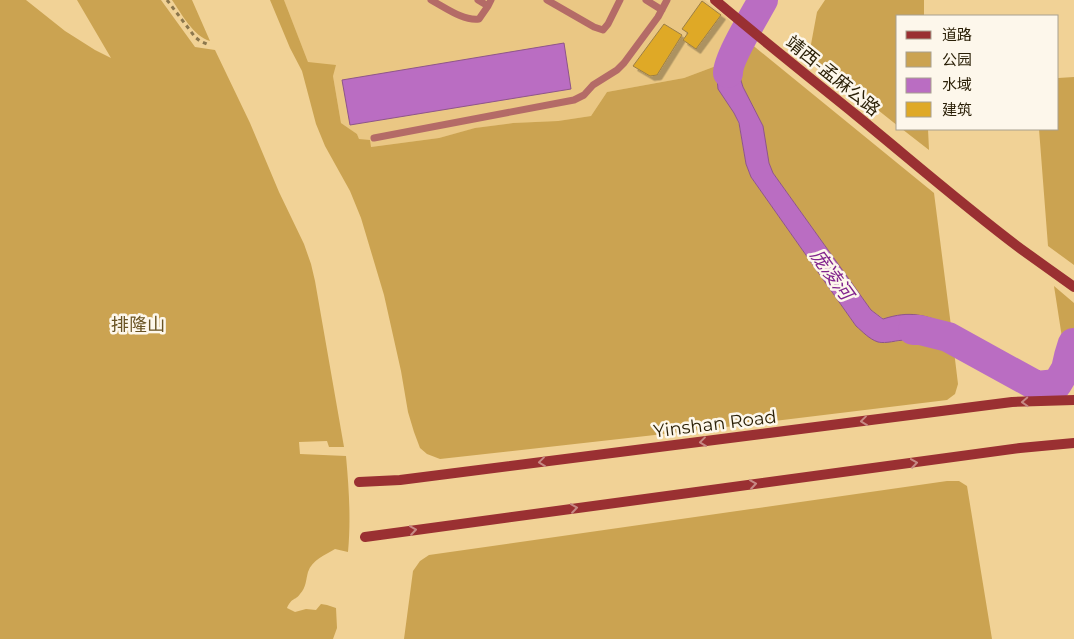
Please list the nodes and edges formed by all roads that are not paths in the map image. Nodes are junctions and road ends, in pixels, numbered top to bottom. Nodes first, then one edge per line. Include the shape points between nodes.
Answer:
1 (431, 0) edge
2 (478, 0) edge
3 (547, 0) edge
4 (620, 0) edge
5 (646, 0) edge
6 (667, 0) edge
7 (714, 0) edge
8 (490, 3) edge
9 (662, 10) junction
10 (374, 138) dead end
11 (1074, 287) edge
12 (1074, 400) edge
13 (1074, 443) edge
14 (360, 482) dead end
15 (365, 537) dead end

1 - 8 lane via 472,20 479,19
2 - 8 lane
3 - 4 lane via 603,30
5 - 9 lane
6 - 9 lane
7 - 11 main road, 靖西-孟麻公路 via 1014,244
9 - 10 lane via 624,63 574,100
12 -> 14 main road, Yinshan Road via 1012,402 400,480
15 -> 13 main road

